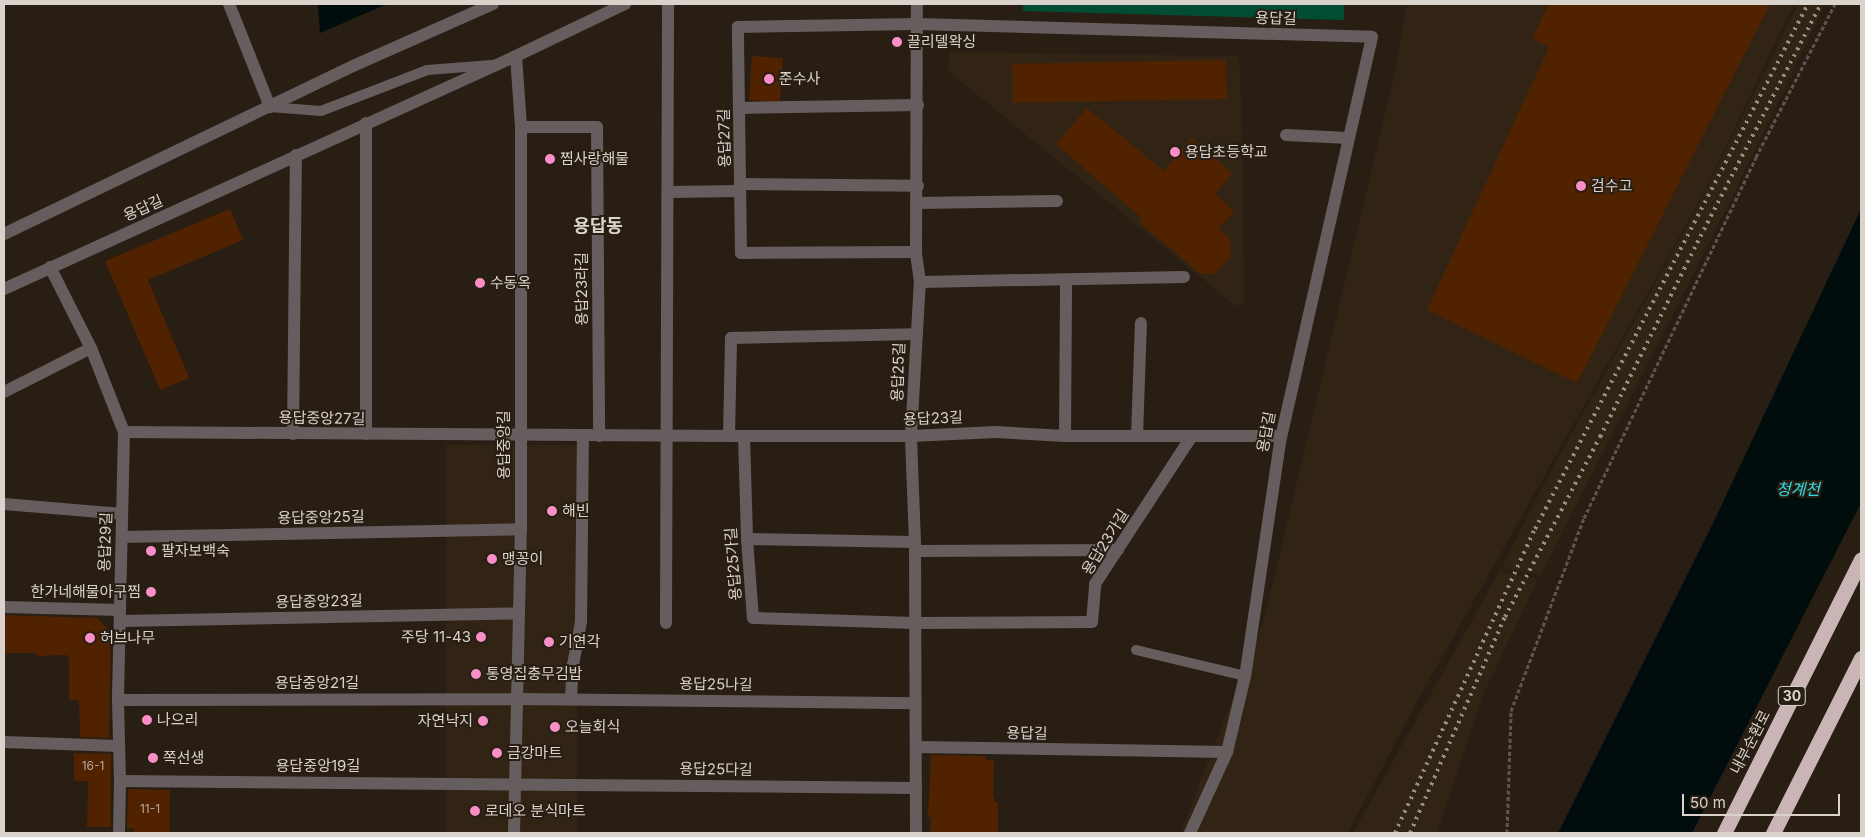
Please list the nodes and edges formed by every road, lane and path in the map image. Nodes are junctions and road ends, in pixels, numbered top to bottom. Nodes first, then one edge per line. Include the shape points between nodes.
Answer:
1 (229, 4) edge
2 (492, 4) edge
3 (625, 4) edge
4 (668, 4) edge
5 (917, 4) edge
6 (1835, 4) edge
7 (917, 24) junction
8 (516, 56) junction
9 (495, 65) junction
10 (918, 105) junction
11 (270, 107) junction
12 (739, 108) junction
13 (366, 124) junction
14 (521, 127) junction
15 (1286, 135) dead end
16 (1349, 138) junction
17 (296, 155) junction
18 (918, 186) junction
19 (740, 188) junction
20 (668, 192) junction
21 (1057, 201) dead end
22 (917, 203) junction
23 (4, 234) edge
24 (916, 252) junction
25 (50, 267) junction
26 (1184, 278) dead end
27 (1066, 280) junction
28 (920, 282) junction
29 (4, 289) edge
30 (1141, 323) dead end
31 (916, 334) junction
32 (91, 348) junction
33 (4, 392) edge
34 (124, 432) junction
35 (293, 434) junction
36 (366, 434) junction
37 (519, 436) junction
38 (583, 436) junction
39 (598, 436) junction
40 (665, 436) junction
41 (729, 436) junction
42 (744, 436) junction
43 (911, 436) junction
44 (1065, 436) junction
45 (1137, 436) junction
46 (1192, 436) junction
47 (1281, 436) junction
48 (4, 504) edge
49 (122, 514) junction
50 (520, 529) junction
51 (122, 537) junction
52 (747, 539) junction
53 (915, 546) junction
54 (1118, 550) junction
55 (1861, 559) edge
56 (4, 608) edge
57 (519, 613) junction
58 (120, 616) junction
59 (666, 623) dead end
60 (915, 623) junction
61 (1136, 650) dead end
62 (1861, 658) edge
63 (1245, 676) junction
64 (517, 699) junction
65 (571, 699) junction
66 (118, 700) junction
67 (916, 702) junction
68 (4, 742) edge
69 (119, 746) junction
70 (916, 747) junction
71 (1227, 752) junction
72 (120, 781) junction
73 (515, 783) junction
74 (916, 788) junction
75 (119, 833) edge
76 (514, 833) edge
77 (916, 833) edge
78 (1190, 833) edge
79 (1507, 833) edge
80 (1724, 833) edge
81 (1773, 833) edge

1 - 11 street
2 - 11 street
3 - 8 street, 용답길
4 - 20 street
5 - 7 street
6 - 79 path via 1756,157 1584,518 1511,711
7 - 10 street, 용답25길
7 - 12 street, 용답27길 via 738,27
7 - 16 street, 용답길 via 1372,37
8 - 9 street, 용답길
8 - 14 street, 용답중앙길
9 - 11 lane via 427,70 321,111
9 - 13 street, 용답길
10 - 12 street
10 - 18 street, 용답25길
11 - 23 street
12 - 19 street, 용답27길
13 - 17 street, 용답길
13 - 36 street
14 - 37 street, 용답중앙길
14 - 39 street, 용답23라길 via 597,127
15 - 16 street
16 - 47 street, 용답길
17 - 25 street, 용답길
17 - 35 street
18 - 19 street
18 - 22 street, 용답25길
19 - 20 street
19 - 24 street, 용답27길 via 741,253
20 - 40 street
21 - 22 street
22 - 24 street, 용답25길
24 - 28 street, 용답25길
25 - 29 street, 용답길
25 - 32 street, 용답29길
26 - 27 street
27 - 28 street
27 - 44 street
28 - 31 street, 용답25길
30 - 45 street
31 - 41 street via 731,338
31 - 43 street, 용답25길
32 - 33 street
32 - 34 street, 용답29길
34 - 35 street, 용답중앙27길
34 - 49 street, 용답29길
35 - 36 street, 용답중앙27길
36 - 37 street, 용답중앙27길
37 - 38 street, 용답23길
37 - 50 street, 용답중앙길
38 - 39 street, 용답23길
38 - 65 street via 581,622
39 - 40 street, 용답23길
40 - 41 street, 용답23길
40 - 59 street
41 - 42 street, 용답23길
42 - 43 street, 용답23길
42 - 52 street, 용답25가길
43 - 44 street, 용답23길 via 996,432
43 - 53 street, 용답25길
44 - 45 street, 용답23길
45 - 46 street, 용답23길
46 - 47 street, 용답23길
46 - 54 street, 용답23가길
47 - 63 street, 용답길
48 - 49 street
49 - 51 street, 용답29길
50 - 51 street, 용답중앙25길
50 - 57 street, 용답중앙길
51 - 58 street, 용답29길
52 - 53 street
52 - 60 street, 용답25가길 via 753,618
53 - 54 street
53 - 60 street, 용답25길
54 - 60 street, 용답23가길 via 1096,584 1092,622
55 - 80 highway, 내부순환로 / 30
56 - 58 street, 용답중앙23길
57 - 58 street, 용답중앙23길
57 - 64 street, 용답중앙길
58 - 66 street, 용답29길
60 - 67 street, 용답25길
61 - 63 lane
62 - 81 highway
63 - 71 street, 용답길
64 - 65 street, 용답25나길
64 - 66 street, 용답중앙21길
64 - 73 street, 용답중앙길
65 - 67 street, 용답25나길
66 - 69 street, 용답29길
67 - 70 street, 용답25길
68 - 69 street
69 - 72 street, 용답29길
70 - 71 street, 용답길
70 - 74 street, 용답25길
71 - 78 street, 용답길
72 - 73 street, 용답중앙19길
72 - 75 street, 용답29길
73 - 74 street, 용답25다길
73 - 76 street, 용답중앙길
74 - 77 street, 용답25길

